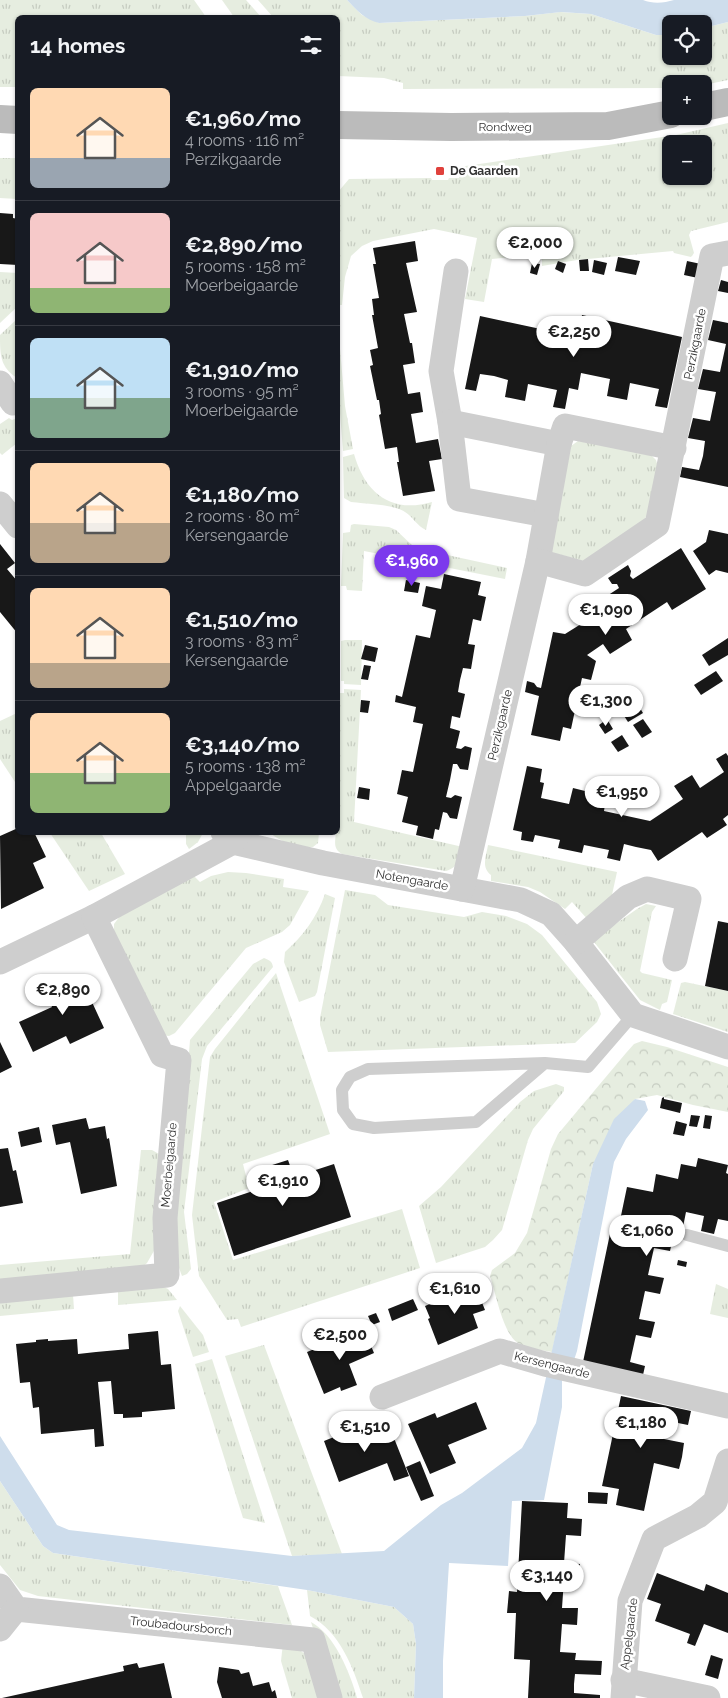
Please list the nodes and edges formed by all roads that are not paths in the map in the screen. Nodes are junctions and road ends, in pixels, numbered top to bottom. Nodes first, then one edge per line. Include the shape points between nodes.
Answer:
1 (728, 102) edge
2 (712, 105) edge
3 (662, 116) edge
4 (0, 119) edge
5 (15, 120) edge
6 (340, 125) edge
7 (728, 253) edge
8 (456, 271) dead end
9 (0, 383) edge
10 (15, 402) edge
11 (450, 422) junction
12 (559, 444) junction
13 (674, 448) junction
14 (0, 504) edge
15 (546, 516) junction
16 (15, 522) edge
17 (538, 561) junction
18 (232, 836) edge
19 (462, 889) junction
20 (94, 917) junction
21 (576, 942) junction
22 (675, 959) dead end
23 (0, 962) edge
24 (633, 1015) junction
25 (728, 1047) edge
26 (545, 1063) junction
27 (687, 1235) dead end
28 (728, 1246) edge
29 (0, 1292) edge
30 (382, 1397) dead end
31 (728, 1406) edge
32 (728, 1461) edge
33 (0, 1586) edge
34 (16, 1609) junction
35 (0, 1629) edge
36 (623, 1689) edge
37 (330, 1698) edge
38 (708, 1698) edge

1 - 2 main road
3 - 6 main road, Rondweg via 608,126
4 - 5 main road
7 - 13 street, Perzikgaarde via 712,256
8 - 11 street via 441,371
9 - 10 street
11 - 12 street
11 - 15 street via 459,499
12 - 13 street, Perzikgaarde via 565,426
12 - 15 street, Perzikgaarde
13 - 17 street, Perzikgaarde via 657,525 585,574
14 - 16 street
15 - 17 street, Perzikgaarde
17 - 19 street, Perzikgaarde
18 - 19 street, Notengaarde via 322,864
18 - 20 street
19 - 21 street, Notengaarde via 521,900 551,914
20 - 23 street
20 - 29 street, Moerbeigaarde via 162,1055 179,1060 165,1218 167,1275
21 - 22 street via 628,898 647,889 689,899
21 - 24 street, Notengaarde
24 - 25 street
24 - 26 lane via 588,1067
26 - 26 lane via 476,1122 374,1128 353,1124 343,1110 342,1090 350,1077 368,1069
27 - 28 lane
30 - 31 street, Kersengaarde via 500,1351
32 - 36 street, Appelgaarde via 715,1502 698,1516 654,1539 630,1601
33 - 34 street
34 - 35 street
34 - 37 street, Troubadoursborch via 313,1640
36 - 38 street

